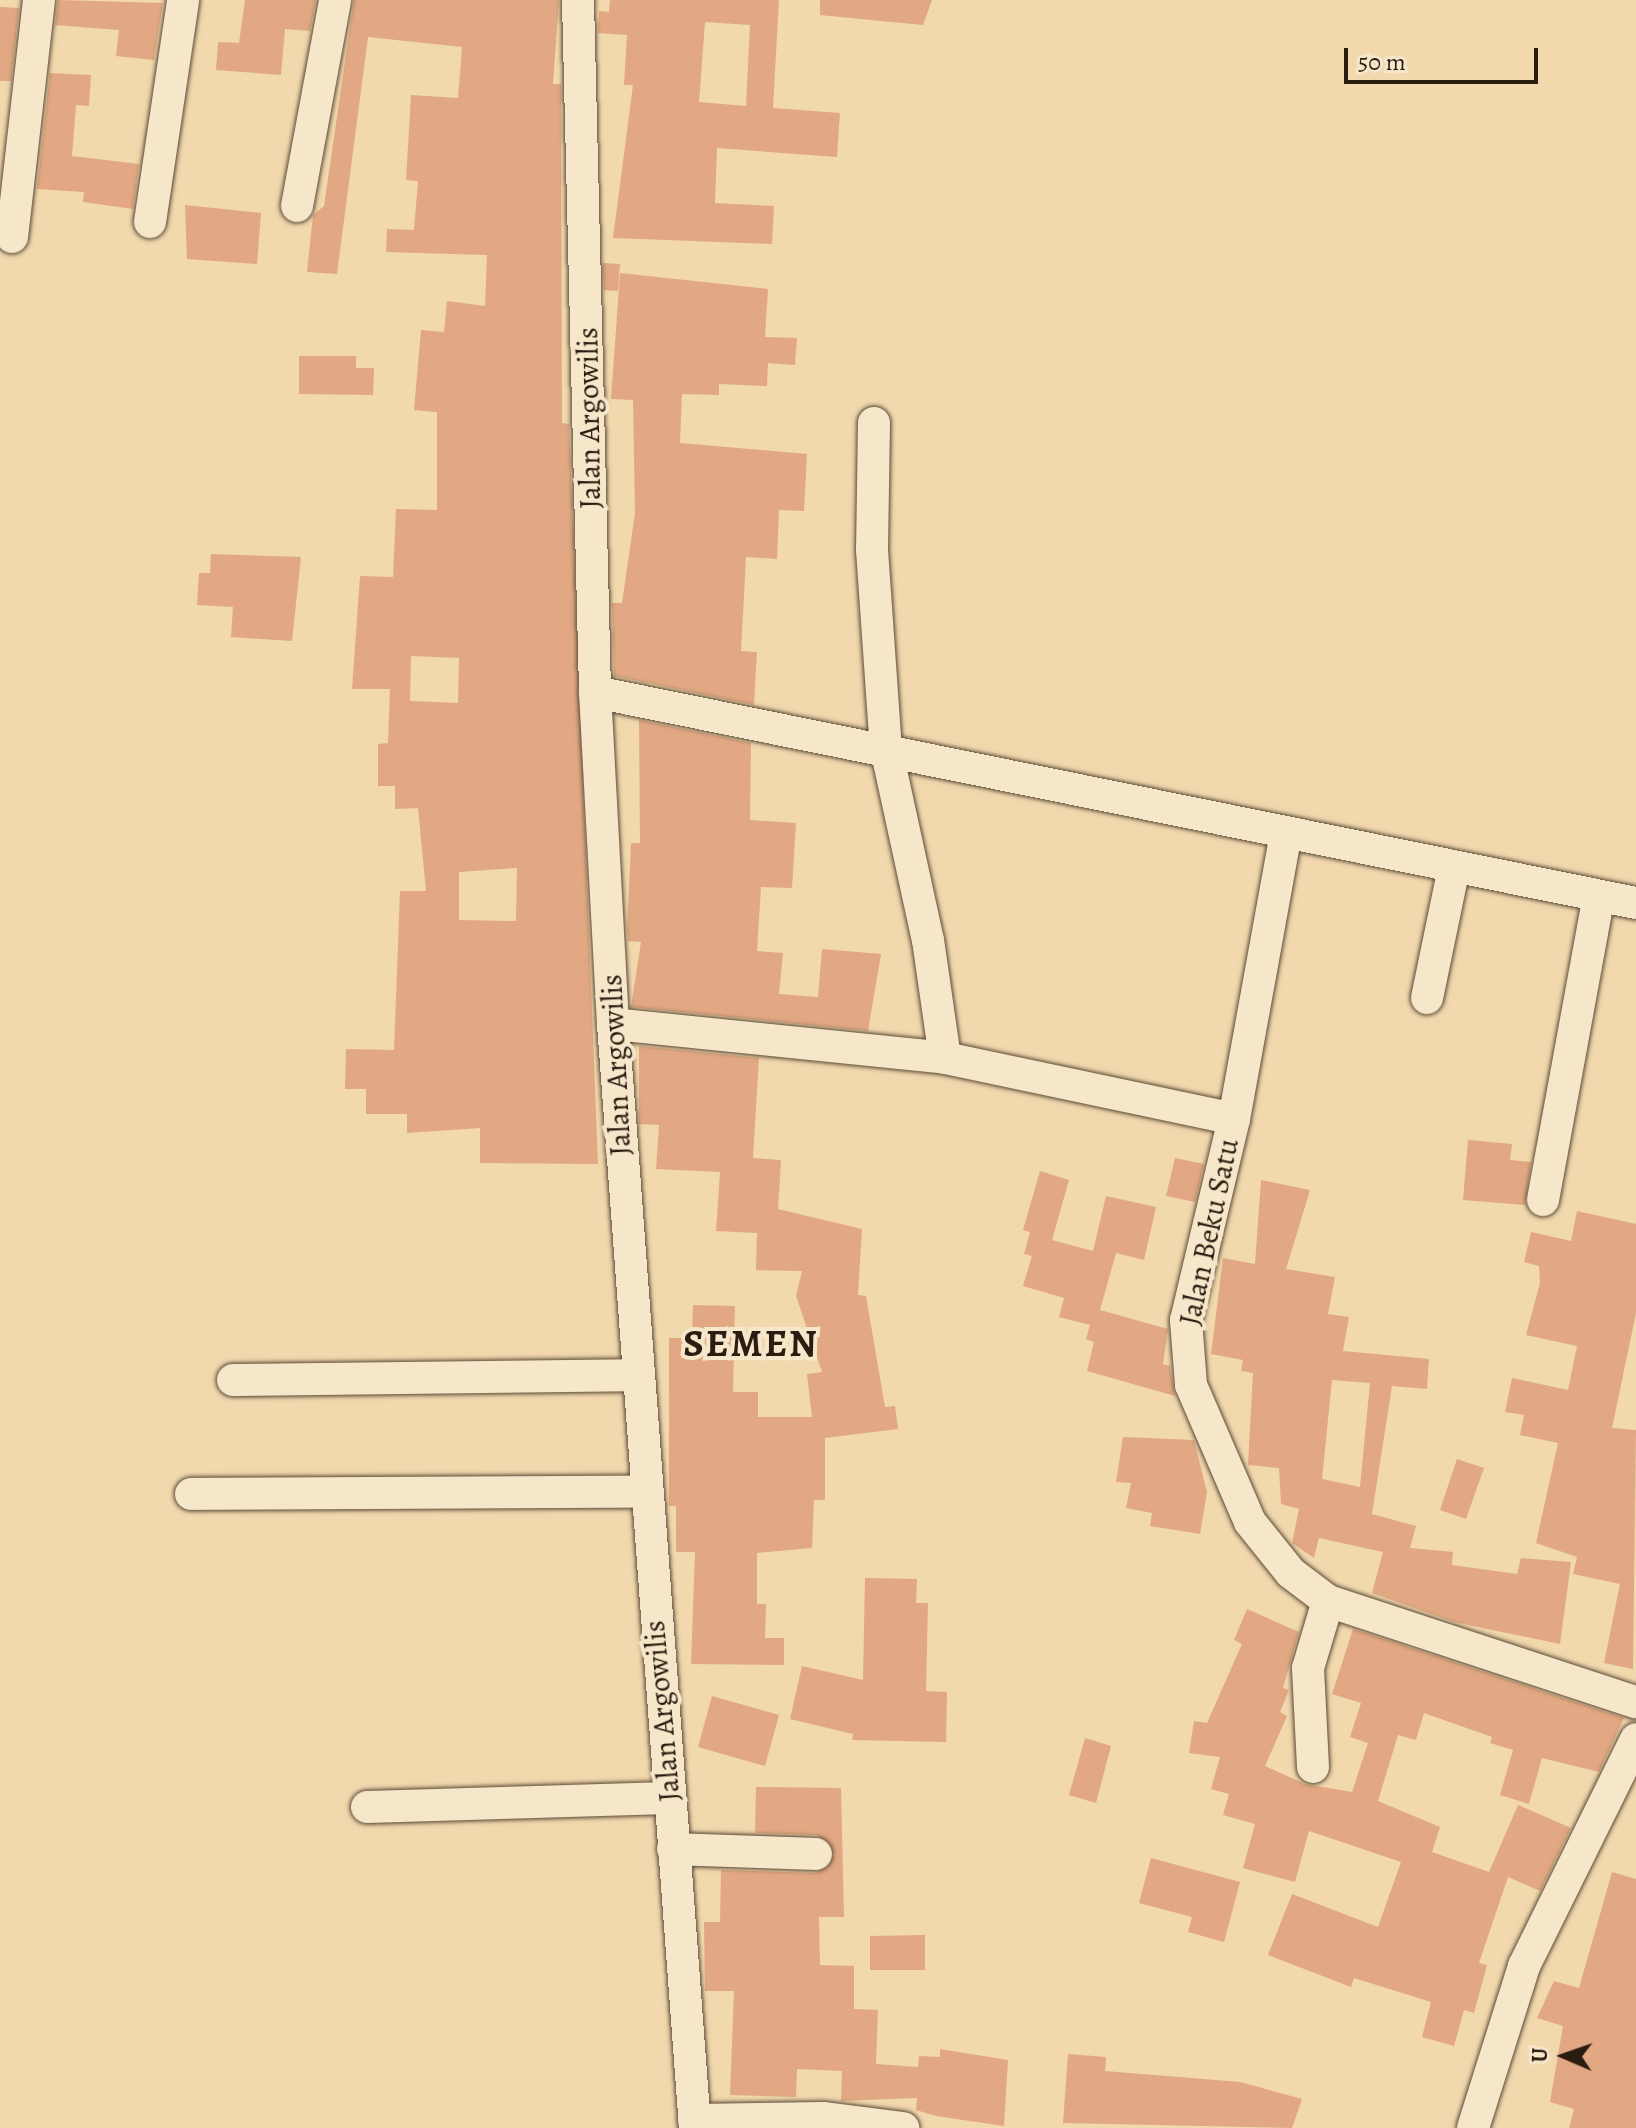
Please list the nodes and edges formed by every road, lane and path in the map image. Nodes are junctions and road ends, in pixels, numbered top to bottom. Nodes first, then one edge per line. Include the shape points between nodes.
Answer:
1 (39, 0) edge
2 (183, 0) edge
3 (335, 0) edge
4 (578, 0) edge
5 (297, 206) dead end
6 (150, 222) dead end
7 (12, 237) dead end
8 (874, 423) dead end
9 (595, 692) junction
10 (886, 748) junction
11 (1286, 833) junction
12 (1454, 868) junction
13 (1599, 896) junction
14 (1636, 903) edge
15 (1427, 998) dead end
16 (613, 1024) junction
17 (945, 1058) junction
18 (1234, 1119) junction
19 (1543, 1200) dead end
20 (635, 1375) junction
21 (233, 1380) dead end
22 (643, 1492) junction
23 (191, 1494) dead end
24 (1328, 1601) junction
25 (1636, 1702) edge
26 (1636, 1739) edge
27 (1313, 1767) dead end
28 (669, 1798) junction
29 (367, 1807) dead end
30 (673, 1849) junction
31 (816, 1854) dead end
32 (695, 2124) edge
33 (903, 2128) edge
34 (1473, 2128) edge

1 - 7 street
2 - 6 street
3 - 5 street
4 - 9 street, Jalan Argowilis
8 - 10 street via 872,550
9 - 10 street
9 - 16 street, Jalan Argowilis
10 - 11 street
10 - 17 street via 928,940
11 - 12 street
11 - 18 street, Jalan Beku Satu
12 - 13 street
12 - 15 street
13 - 14 street
13 - 19 street
16 - 17 street
16 - 20 street, Jalan Argowilis
17 - 18 street
18 - 24 street, Jalan Beku Satu via 1186,1320 1191,1385 1250,1522 1291,1573
20 - 21 street
20 - 22 street, Jalan Argowilis
22 - 23 street
22 - 28 street, Jalan Argowilis
24 - 25 street, Jalan Beku Satu
24 - 27 street via 1308,1668
26 - 34 street via 1524,1966
28 - 29 street
28 - 30 street, Jalan Argowilis
30 - 31 street
30 - 32 street, Jalan Argowilis
32 - 33 street via 823,2118

